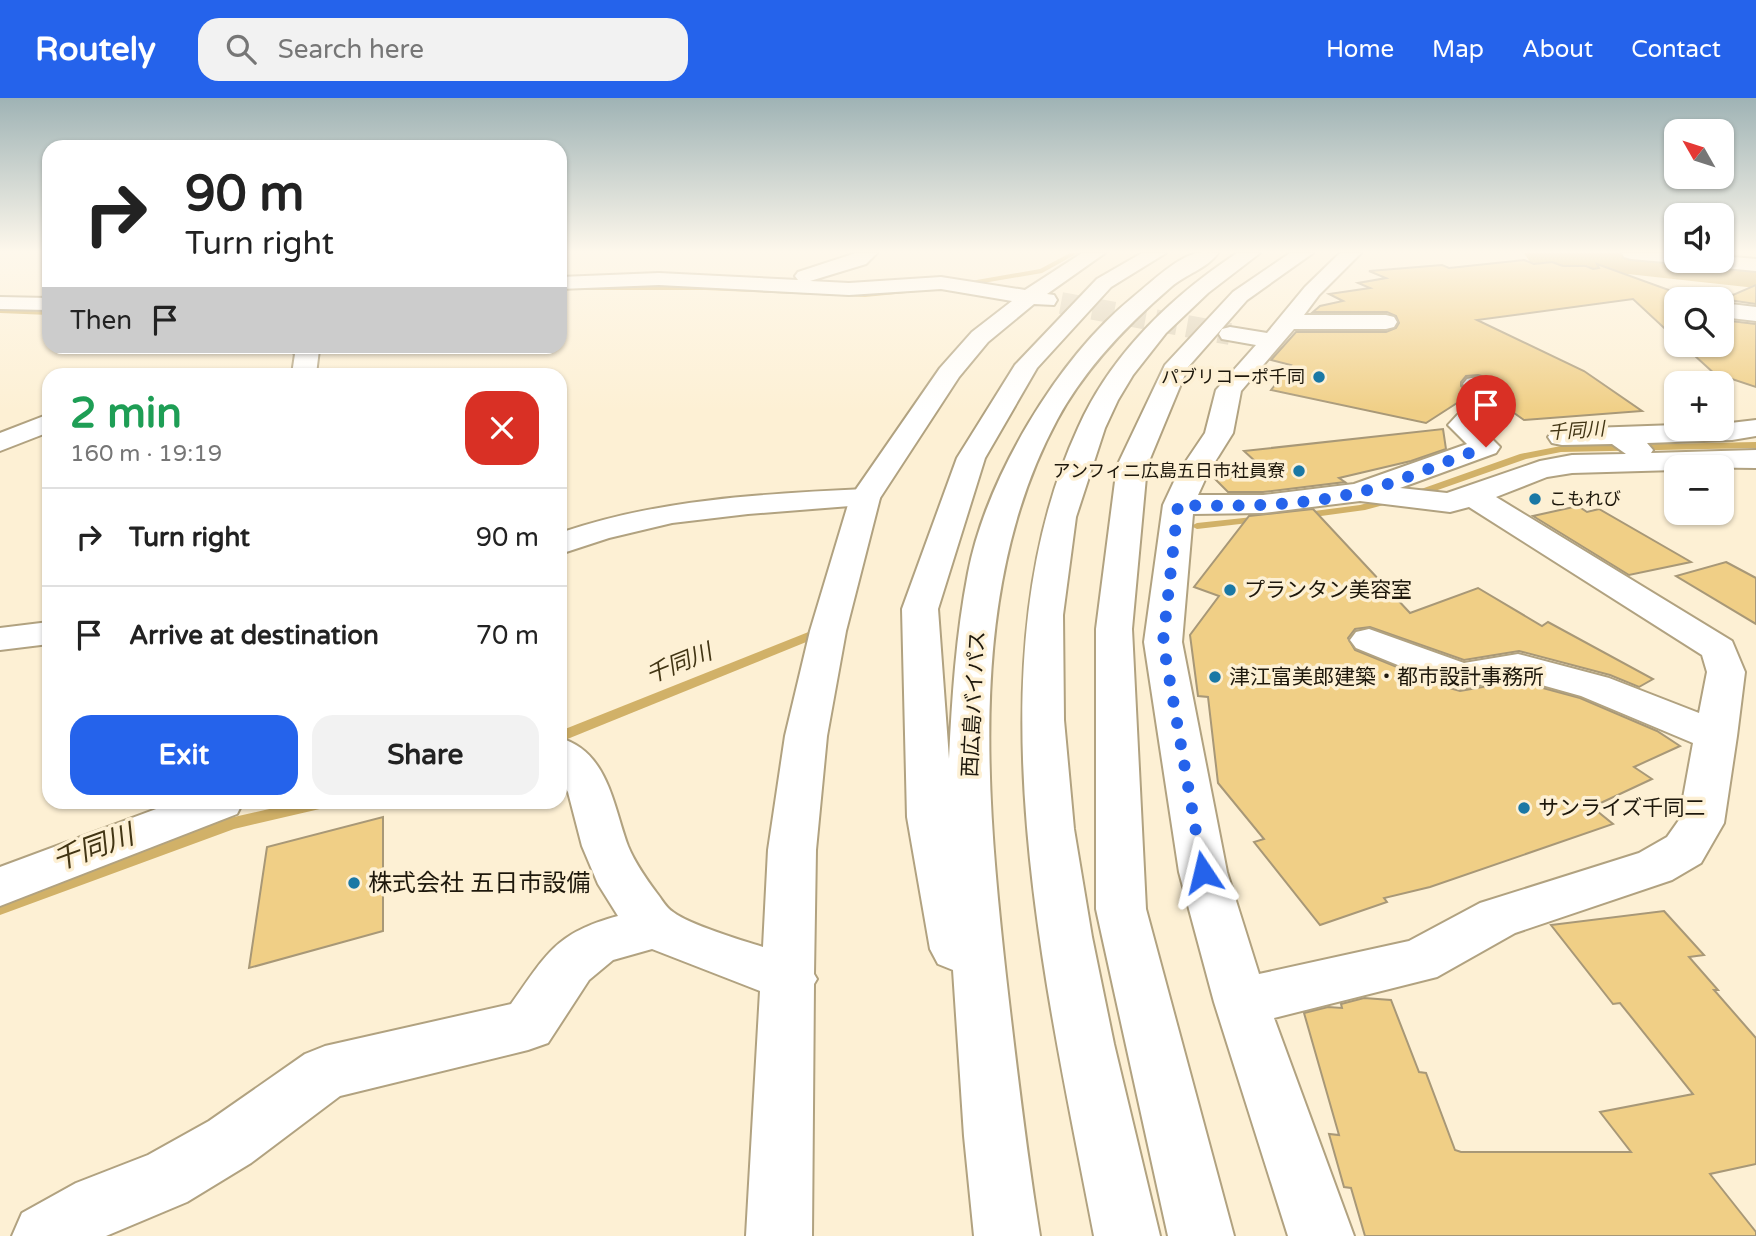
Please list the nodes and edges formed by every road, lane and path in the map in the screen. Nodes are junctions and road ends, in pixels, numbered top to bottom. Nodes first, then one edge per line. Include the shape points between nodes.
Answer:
1 (1033, 306) tunnel mouth
2 (1082, 306) edge
3 (1135, 306) edge
4 (1179, 306) edge
5 (1231, 306) edge
6 (1301, 306) edge
7 (1734, 311) edge
8 (1756, 314) edge
9 (1386, 322) dead end
10 (1281, 332) junction
11 (1230, 334) tunnel mouth
12 (1476, 384) dead end
13 (42, 425) edge
14 (1756, 428) edge
15 (1562, 437) dead end
16 (0, 443) edge
17 (1636, 448) junction
18 (1756, 458) edge
19 (1368, 493) junction
20 (1473, 496) junction
21 (865, 498) junction
22 (1175, 526) junction
23 (567, 541) edge
24 (42, 635) edge
25 (0, 639) edge
26 (1369, 640) dead end
27 (1716, 736) junction
28 (567, 759) edge
29 (203, 809) edge
30 (0, 887) edge
31 (654, 927) junction
32 (789, 979) junction
33 (1241, 1002) junction
34 (994, 1136) junction
35 (45, 1236) edge
36 (779, 1236) edge
37 (1007, 1236) edge
38 (1127, 1236) edge
39 (1201, 1236) edge
40 (1321, 1236) edge

1 - 21 main road via 980,337 948,373
2 - 34 main road via 1027,365 971,458 920,609 930,817
3 - 34 main road, 西広島バイパス via 1088,355 1044,419 1010,488 985,571 972,676 968,841
4 - 38 main road via 1127,364 1091,428 1065,496 1049,582 1043,677 1049,808 1079,1011
5 - 39 main road via 1177,365 1132,466 1114,629 1121,909
6 - 10 main road
7 - 8 main road
9 - 10 main road
10 - 11 main road
10 - 22 main road via 1229,390 1219,433 1193,472
12 - 19 main road via 1492,393 1462,425 1486,447
13 - 16 main road
14 - 17 main road
15 - 17 main road
17 - 18 main road
17 - 20 main road via 1540,470
19 - 20 main road via 1450,503
19 - 22 main road via 1224,507
20 - 27 main road via 1719,649 1726,672
21 - 23 main road via 661,514
21 - 32 main road via 828,631 806,736 792,850
22 - 33 main road via 1163,642 1203,872
24 - 25 main road
26 - 27 main road via 1461,676 1518,666 1595,687
27 - 33 main road via 1701,823 1684,850 1655,867 1497,918 1419,961
28 - 31 main road via 590,790 605,846 622,884
29 - 30 main road
31 - 32 main road
31 - 35 main road via 597,943 570,964 527,1025 325,1073 230,1142 165,1180 98,1205
32 - 36 main road
33 - 40 main road
34 - 37 main road, 西広島バイパス

